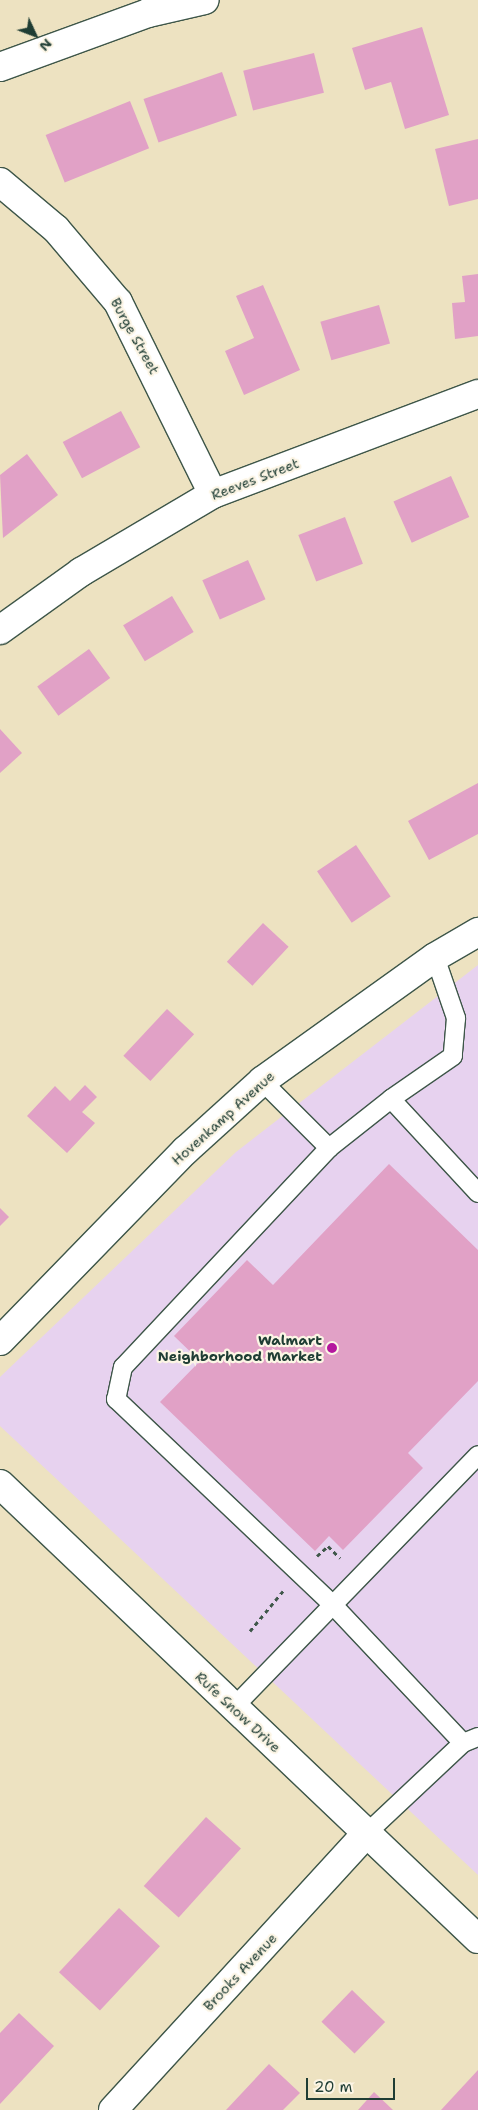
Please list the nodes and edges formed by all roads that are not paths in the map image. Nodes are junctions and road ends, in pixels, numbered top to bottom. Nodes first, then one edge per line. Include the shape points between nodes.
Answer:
1 (205, 0) edge
2 (0, 67) edge
3 (0, 182) edge
4 (478, 394) edge
5 (213, 494) junction
6 (0, 630) edge
7 (478, 932) edge
8 (435, 957) junction
9 (262, 1081) junction
10 (391, 1100) junction
11 (329, 1148) junction
12 (478, 1193) edge
13 (0, 1341) edge
14 (478, 1455) edge
15 (0, 1484) edge
16 (332, 1604) junction
17 (233, 1708) junction
18 (471, 1740) edge
19 (367, 1833) junction
20 (478, 1939) edge
21 (113, 2110) edge

1 - 2 street via 148,13
3 - 5 street, Burge Street via 56,229 118,302
4 - 5 street, Reeves Street
5 - 6 street, Reeves Street via 81,572
7 - 8 street, Hovenkamp Avenue
8 - 9 street, Hovenkamp Avenue
8 - 10 lane via 456,1018 453,1056
9 - 11 lane
9 - 13 street, Hovenkamp Avenue via 186,1150
10 - 11 lane
10 - 12 lane
11 - 16 lane via 123,1368 116,1399
14 - 16 lane
15 - 17 street, Rufe Snow Drive
16 - 17 lane
16 - 18 lane
17 - 19 street, Rufe Snow Drive
18 - 19 lane
19 - 20 street, Rufe Snow Drive
19 - 21 street, Brooks Avenue

